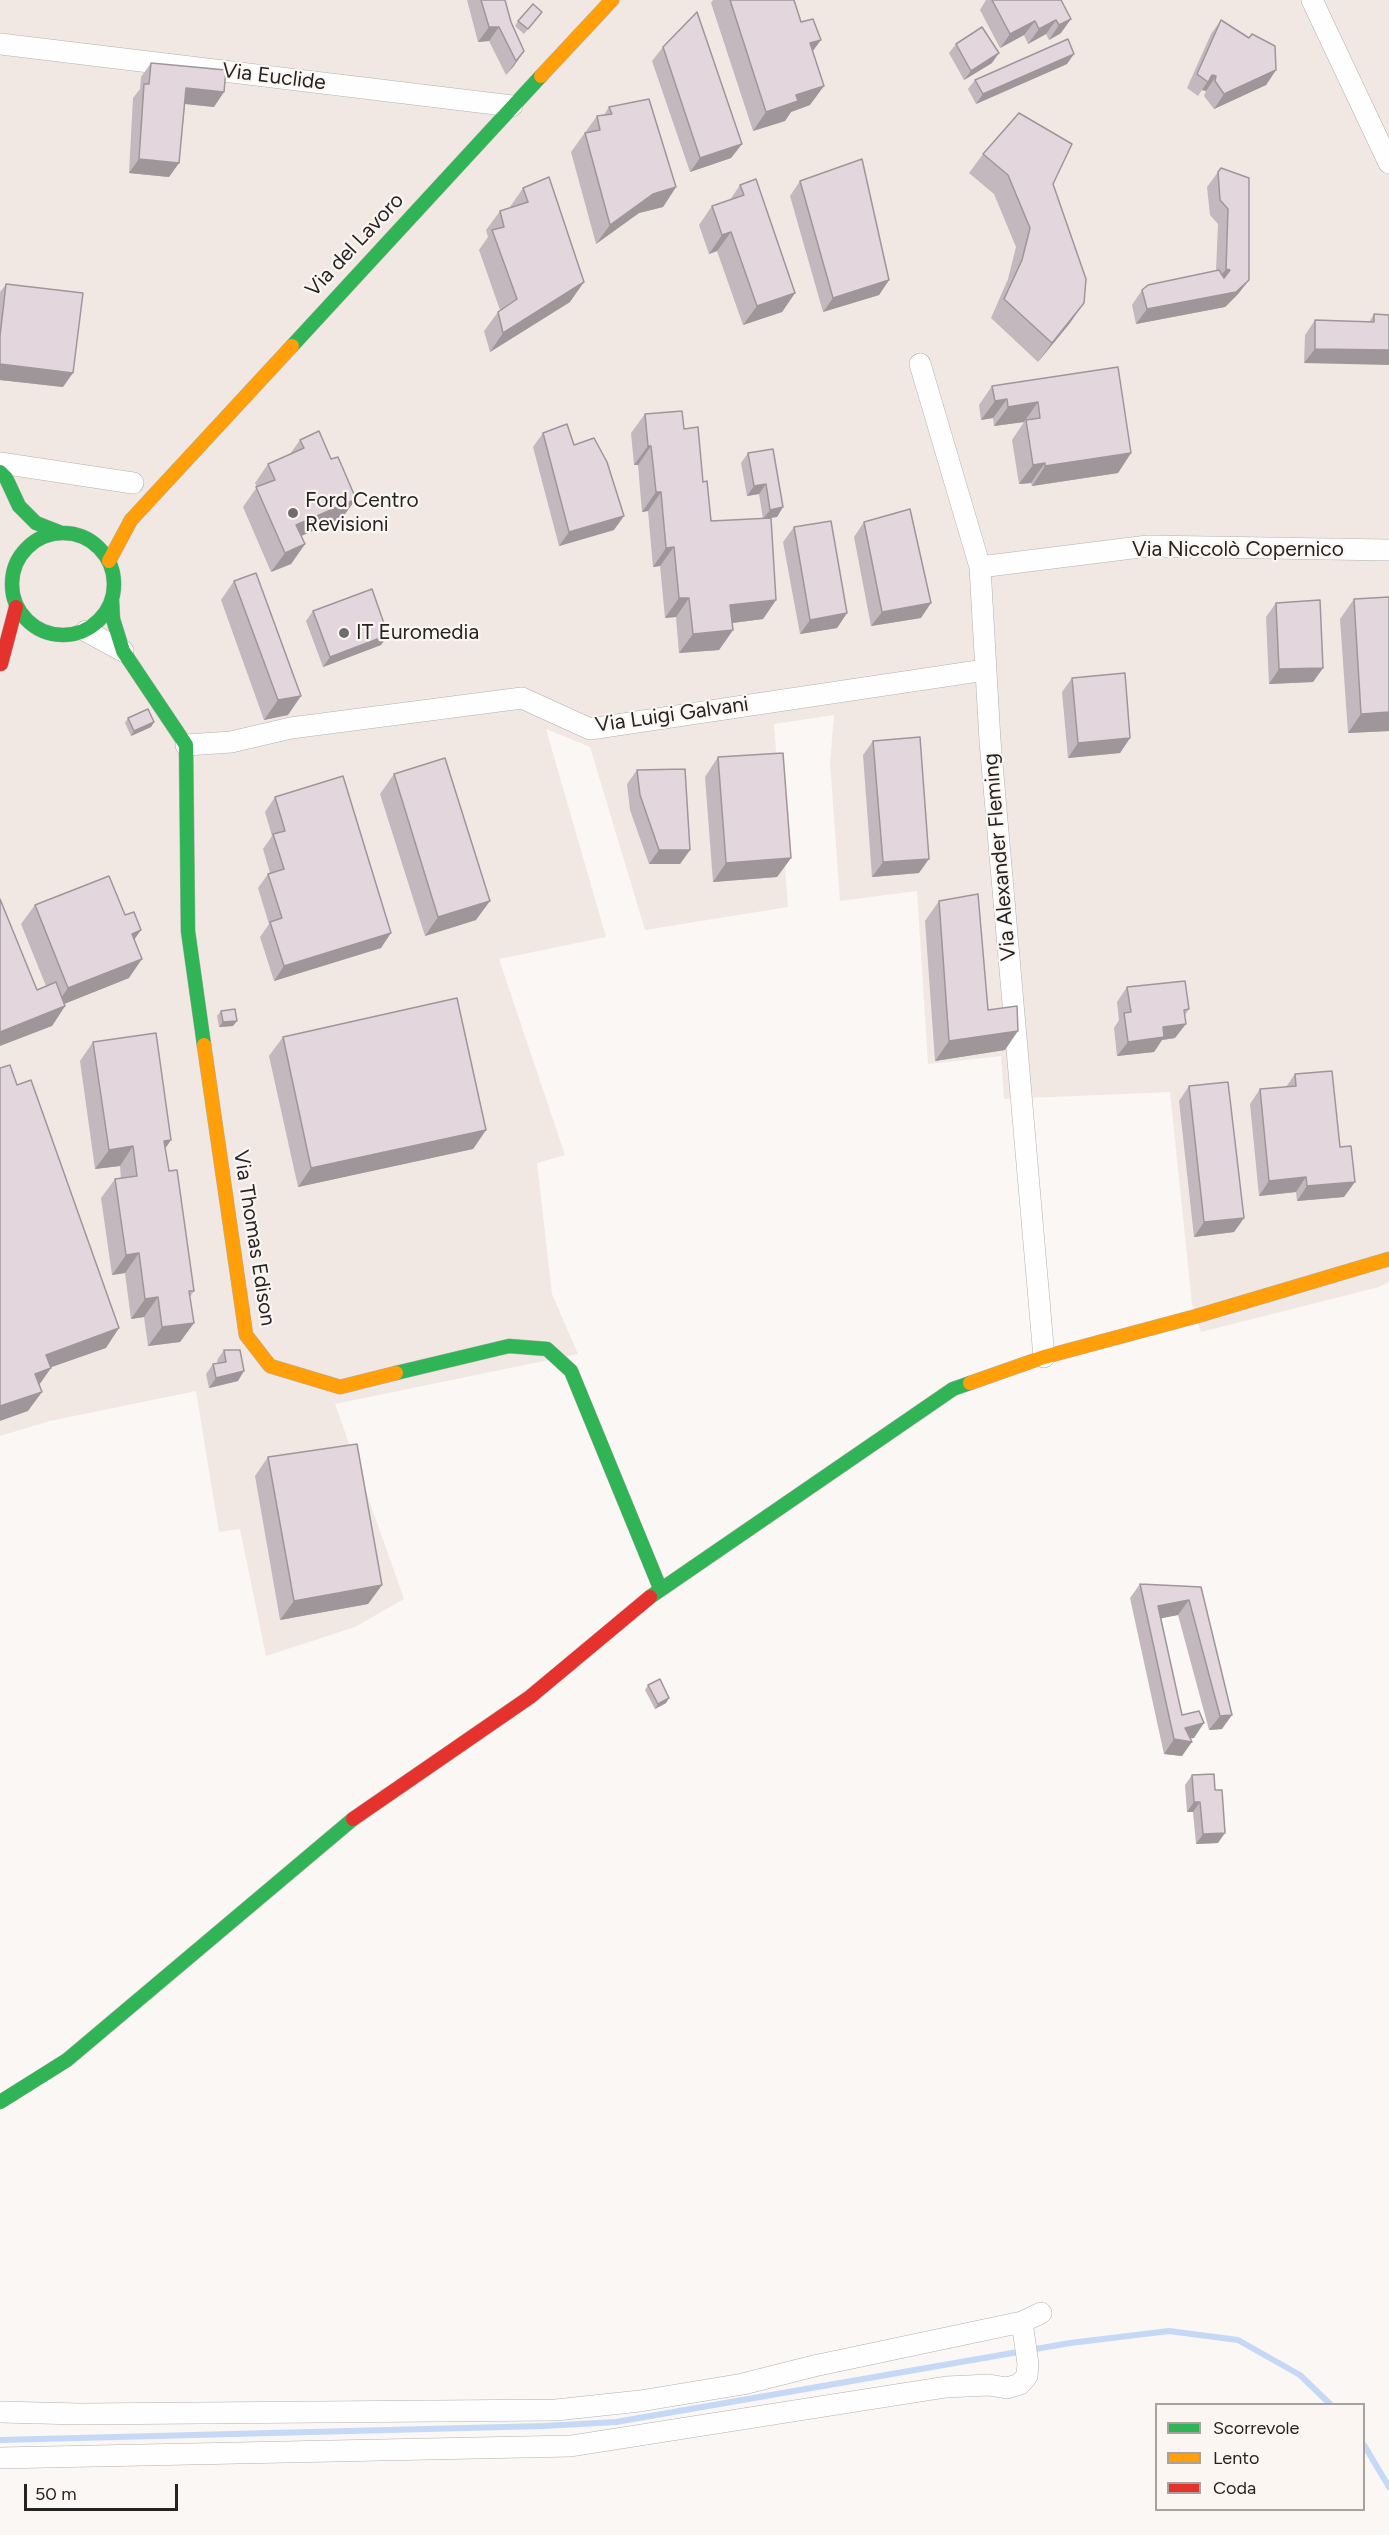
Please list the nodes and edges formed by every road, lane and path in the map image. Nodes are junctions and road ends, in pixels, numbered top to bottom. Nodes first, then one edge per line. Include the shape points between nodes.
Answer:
1 (612, 0) edge
2 (1312, 0) edge
3 (0, 44) edge
4 (512, 106) junction
5 (1381, 127) edge
6 (1389, 163) edge
7 (920, 364) dead end
8 (0, 463) edge
9 (0, 472) edge
10 (133, 483) dead end
11 (0, 494) edge
12 (10, 514) dead end
13 (131, 520) junction
14 (59, 532) junction
15 (88, 539) junction
16 (12, 546) dead end
17 (1389, 550) edge
18 (109, 561) junction
19 (980, 567) junction
20 (13, 568) junction
21 (112, 600) junction
22 (16, 607) junction
23 (86, 631) junction
24 (46, 633) junction
25 (32, 642) dead end
26 (18, 651) dead end
27 (123, 651) junction
28 (0, 664) edge
29 (985, 670) junction
30 (186, 745) junction
31 (1389, 1259) edge
32 (1044, 1357) junction
33 (660, 1588) junction
34 (0, 2102) edge
35 (0, 2412) edge
36 (0, 2458) edge

1 - 4 street, Via del Lavoro
2 - 5 street
3 - 4 street, Via Euclide
4 - 13 street, Via del Lavoro
5 - 6 street
7 - 19 street, Via Alexander Fleming
8 - 10 street
9 - 14 street via 19,506 36,523
11 - 12 street
13 - 15 street
13 - 18 street
14 - 15 street
14 - 20 street via 39,537 23,550
15 - 18 street
16 - 20 street
17 - 19 street, Via Niccolò Copernico via 1148,546
18 - 21 street via 115,580
19 - 29 street, Via Alexander Fleming
20 - 22 street via 11,588
21 - 23 street via 102,618
21 - 27 street via 113,619
22 - 24 street via 28,623
22 - 28 street
23 - 24 street via 66,636
23 - 27 street
24 - 25 street
26 - 28 street
27 - 30 street
29 - 30 street, Via Luigi Galvani via 590,729 522,698 291,728 231,742
29 - 32 street, Via Alexander Fleming
30 - 33 street, Via Thomas Edison via 188,931 246,1335 270,1366 340,1387 509,1347 547,1349 571,1371
31 - 32 street
32 - 33 street via 953,1389
33 - 34 street via 530,1697 347,1823 67,2060
35 - 36 street via 556,2410 640,2402 743,2384 1028,2322 1027,2376 1020,2384 1006,2388 946,2386 571,2446

